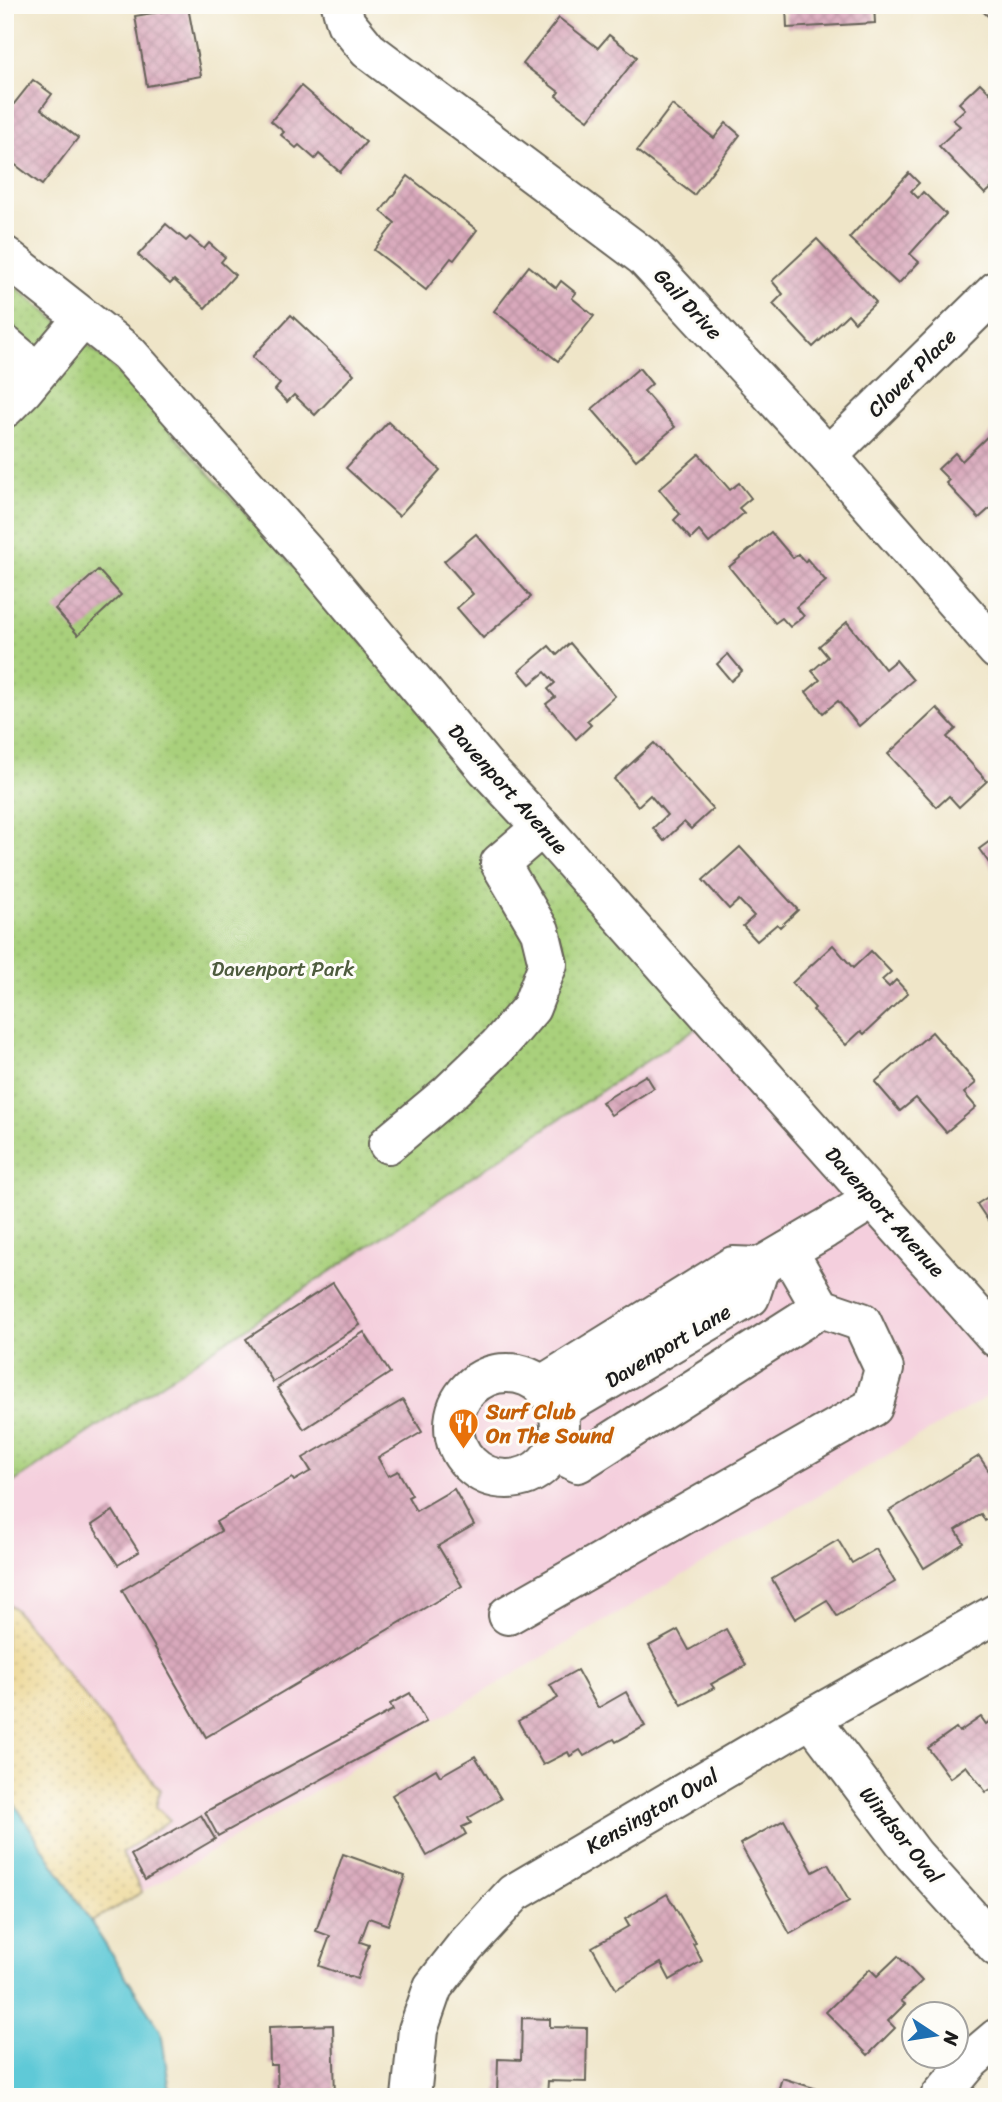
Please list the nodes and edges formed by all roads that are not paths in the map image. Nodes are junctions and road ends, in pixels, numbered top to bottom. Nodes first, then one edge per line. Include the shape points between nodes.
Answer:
1 (341, 5) edge
2 (5, 256) edge
3 (997, 290) edge
4 (83, 318) junction
5 (5, 345) edge
6 (37, 372) junction
7 (5, 408) edge
8 (828, 456) junction
9 (997, 650) edge
10 (542, 827) junction
11 (388, 1144) dead end
12 (873, 1199) junction
13 (774, 1259) junction
14 (821, 1308) junction
15 (997, 1338) edge
16 (550, 1398) junction
17 (554, 1451) junction
18 (997, 1613) edge
19 (509, 1615) dead end
20 (811, 1718) junction
21 (997, 1947) edge
22 (997, 2038) edge
23 (411, 2097) edge
24 (940, 2097) edge

1 - 8 street, Gail Drive via 346,23 368,50 645,257
2 - 4 street, Davenport Avenue
3 - 8 street, Clover Place
4 - 6 street
4 - 10 street, Davenport Avenue via 128,353
5 - 6 street
6 - 7 street
8 - 9 street, Gail Drive
10 - 11 street via 500,863 540,931 548,964 531,1008 449,1093
10 - 12 street, Davenport Avenue
12 - 13 street, Davenport Lane
12 - 15 street, Davenport Avenue
13 - 14 street
13 - 16 street, Davenport Lane via 733,1266
14 - 17 street via 578,1463
14 - 19 street via 862,1322 884,1369 873,1407
16 - 17 street via 561,1428
16 - 17 street via 527,1376 492,1375 463,1396 454,1430 468,1462 499,1479 534,1472
18 - 20 street, Kensington Oval
20 - 21 street, Windsor Oval via 914,1856
20 - 23 street, Kensington Oval via 514,1893 433,1987 418,2030
22 - 24 street

